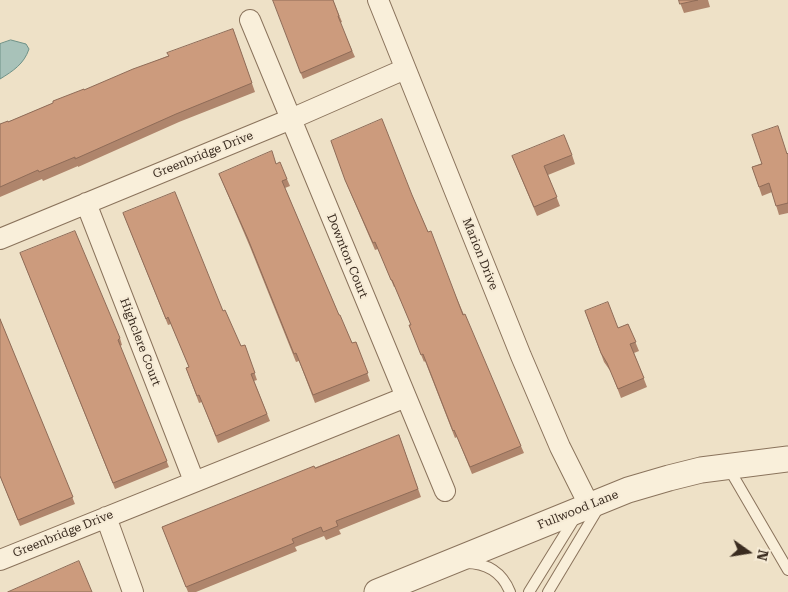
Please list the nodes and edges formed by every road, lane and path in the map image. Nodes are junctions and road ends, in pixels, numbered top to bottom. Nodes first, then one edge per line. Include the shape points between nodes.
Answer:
1 (378, 0) edge
2 (250, 20) dead end
3 (405, 69) junction
4 (290, 119) junction
5 (86, 203) junction
6 (0, 239) edge
7 (406, 397) junction
8 (788, 459) edge
9 (727, 466) junction
10 (194, 481) junction
11 (446, 491) dead end
12 (591, 505) junction
13 (106, 517) junction
14 (0, 560) edge
15 (448, 563) junction
16 (788, 570) edge
17 (133, 592) edge
18 (377, 592) edge
19 (510, 592) edge
20 (529, 592) edge
21 (548, 592) edge

1 - 3 street, Marion Drive
2 - 4 street, Downton Court
3 - 4 street, Greenbridge Drive
3 - 12 street, Marion Drive via 521,356 560,447
4 - 5 street, Greenbridge Drive
4 - 7 street, Downton Court
5 - 6 street, Greenbridge Drive
5 - 10 street, Highclere Court
7 - 10 street, Greenbridge Drive
7 - 11 street, Downton Court
8 - 9 street, Fullwood Lane
9 - 12 street, Fullwood Lane via 669,478
9 - 16 lane
10 - 13 street, Greenbridge Drive
12 - 15 street, Fullwood Lane
12 - 20 lane
12 - 21 lane
13 - 14 street, Greenbridge Drive
13 - 17 street
15 - 18 street, Fullwood Lane
15 - 19 lane via 472,563 498,572

